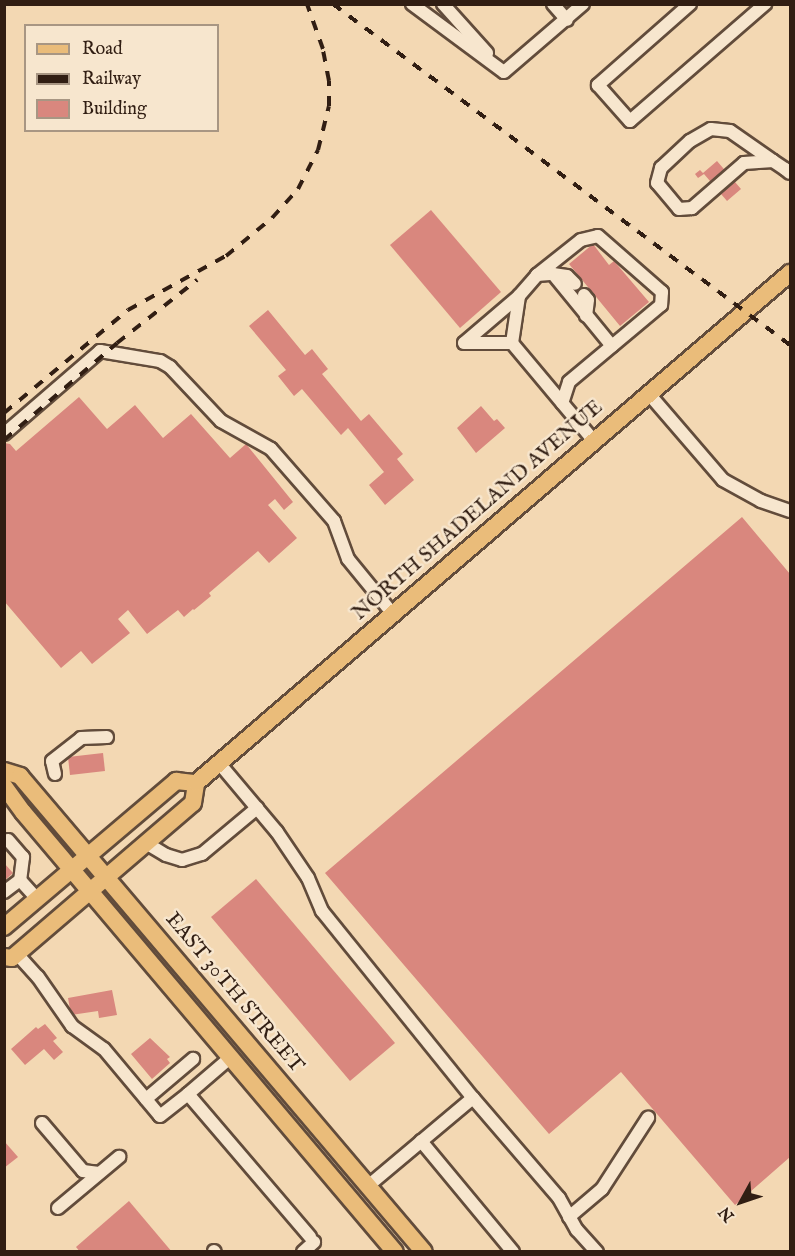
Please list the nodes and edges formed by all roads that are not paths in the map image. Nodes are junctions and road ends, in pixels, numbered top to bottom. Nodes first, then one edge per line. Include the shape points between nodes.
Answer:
1 (412, 4) edge
2 (443, 4) edge
3 (553, 4) edge
4 (583, 4) edge
5 (690, 4) edge
6 (765, 4) edge
7 (567, 20) junction
8 (504, 72) junction
9 (773, 161) junction
10 (790, 173) edge
11 (790, 273) edge
12 (537, 274) junction
13 (553, 274) junction
14 (575, 284) dead end
15 (519, 296) junction
16 (584, 296) dead end
17 (586, 316) junction
18 (512, 343) junction
19 (612, 346) junction
20 (649, 394) junction
21 (562, 403) junction
22 (4, 434) edge
23 (594, 441) junction
24 (790, 511) edge
25 (393, 614) junction
26 (106, 736) dead end
27 (219, 763) junction
28 (4, 771) edge
29 (55, 774) dead end
30 (196, 783) junction
31 (4, 786) edge
32 (257, 808) junction
33 (8, 840) dead end
34 (146, 843) junction
35 (88, 855) junction
36 (72, 869) junction
37 (107, 877) junction
38 (20, 879) junction
39 (90, 891) junction
40 (4, 892) edge
41 (37, 899) junction
42 (4, 927) edge
43 (10, 955) edge
44 (231, 1057) junction
45 (193, 1059) dead end
46 (188, 1094) junction
47 (473, 1098) junction
48 (146, 1099) junction
49 (648, 1118) dead end
50 (42, 1123) dead end
51 (421, 1141) junction
52 (119, 1157) dead end
53 (99, 1173) junction
54 (368, 1186) junction
55 (58, 1208) dead end
56 (569, 1216) junction
57 (303, 1251) edge
58 (395, 1251) edge
59 (424, 1251) edge
60 (513, 1251) edge
61 (597, 1251) edge

1 - 8 lane
2 - 8 lane
3 - 7 lane
4 - 7 lane
5 - 6 lane via 598,85 630,121
7 - 8 lane
9 - 9 lane via 730,131 711,129 690,141 661,168 657,183 679,209 692,208 744,163
9 - 10 lane
11 - 20 main road, NORTH SHADELAND AVENUE
12 - 13 lane
12 - 15 lane
12 - 19 lane via 581,240 598,236 637,267 662,292 661,305
13 - 14 lane via 567,276
13 - 17 lane
15 - 18 lane
15 - 18 lane via 464,343
16 - 17 lane via 588,300
17 - 19 lane
18 - 21 lane
19 - 21 lane via 569,382
20 - 23 main road, NORTH SHADELAND AVENUE
20 - 24 lane via 723,480 761,501
21 - 23 lane
22 - 25 lane via 100,351 160,361 221,421 271,449 334,520 348,559
23 - 25 main road, NORTH SHADELAND AVENUE
25 - 27 main road, NORTH SHADELAND AVENUE
26 - 29 lane via 81,738 52,761
27 - 30 main road, NORTH SHADELAND AVENUE
27 - 32 lane
28 - 35 main road, EAST 30TH STREET via 20,776
30 - 34 main road, NORTH SHADELAND AVENUE via 193,802
30 - 35 main road via 176,781
31 - 36 main road, EAST 30TH STREET
32 - 34 lane via 202,854 182,860
32 - 47 lane via 308,878 322,911
33 - 38 lane via 23,857
34 - 37 main road, NORTH SHADELAND AVENUE
35 - 36 main road
35 - 37 main road, EAST 30TH STREET
36 - 39 main road, EAST 30TH STREET
36 - 41 main road
37 - 39 main road, NORTH SHADELAND AVENUE
37 - 54 main road, EAST 30TH STREET
38 - 40 lane
38 - 41 lane
39 - 43 main road, NORTH SHADELAND AVENUE
39 - 44 main road, EAST 30TH STREET
41 - 42 main road
43 - 48 lane via 38,977 72,1026 104,1049
44 - 46 lane
44 - 58 main road, EAST 30TH STREET
45 - 48 lane
46 - 48 lane via 160,1116
46 - 57 lane via 312,1240
47 - 51 lane
47 - 56 lane via 559,1198
49 - 56 lane via 602,1189
50 - 53 lane via 83,1171
51 - 54 lane
51 - 60 lane
52 - 53 lane
53 - 55 lane
54 - 59 main road, EAST 30TH STREET
56 - 61 lane

